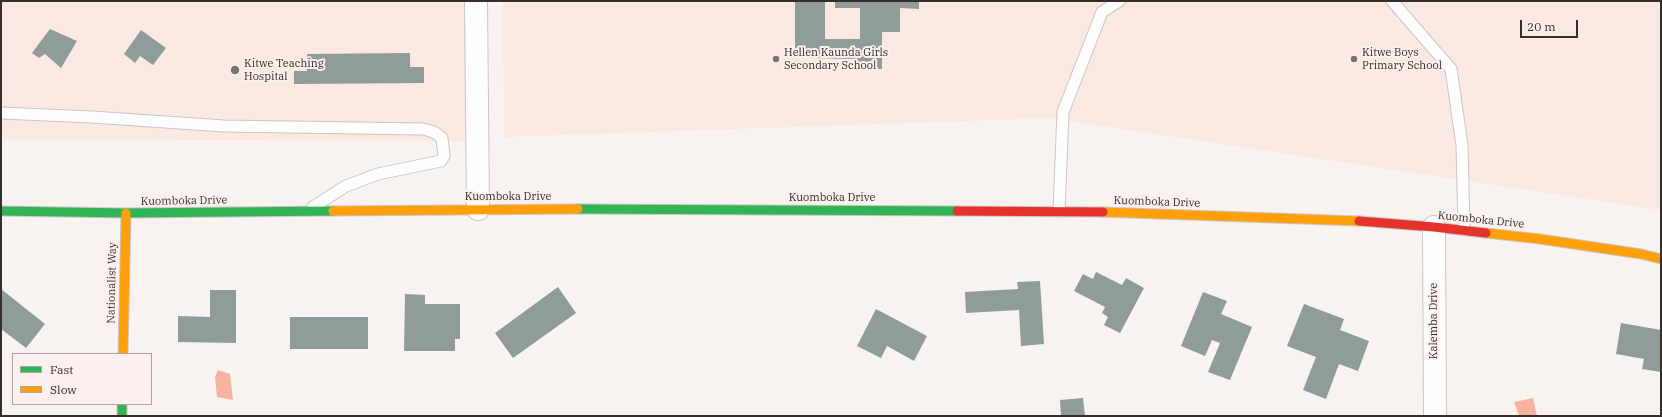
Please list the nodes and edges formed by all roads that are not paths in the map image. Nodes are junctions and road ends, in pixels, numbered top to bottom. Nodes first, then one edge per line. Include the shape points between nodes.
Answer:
1 (476, 1) edge
2 (1119, 1) edge
3 (1392, 1) edge
4 (1, 113) edge
5 (478, 209) junction
6 (1, 211) edge
7 (307, 211) junction
8 (1059, 211) junction
9 (126, 213) junction
10 (1434, 226) junction
11 (1464, 230) junction
12 (1661, 259) edge
13 (123, 353) edge
14 (122, 405) edge
15 (122, 416) edge
16 (1435, 416) edge

1 - 5 street
2 - 8 lane via 1102,12 1064,112
3 - 11 lane via 1451,69 1462,145
4 - 7 lane via 224,126 423,129 442,138 444,156 441,161 378,174 346,186
5 - 7 main road, Kuomboka Drive
5 - 8 main road, Kuomboka Drive
6 - 9 main road, Kuomboka Drive
7 - 9 main road, Kuomboka Drive
8 - 10 main road, Kuomboka Drive via 1340,220
9 - 13 main road, Nationalist Way
10 - 11 main road, Kuomboka Drive
10 - 16 street, Kalemba Drive
11 - 12 main road, Kuomboka Drive via 1540,238
14 - 15 main road

